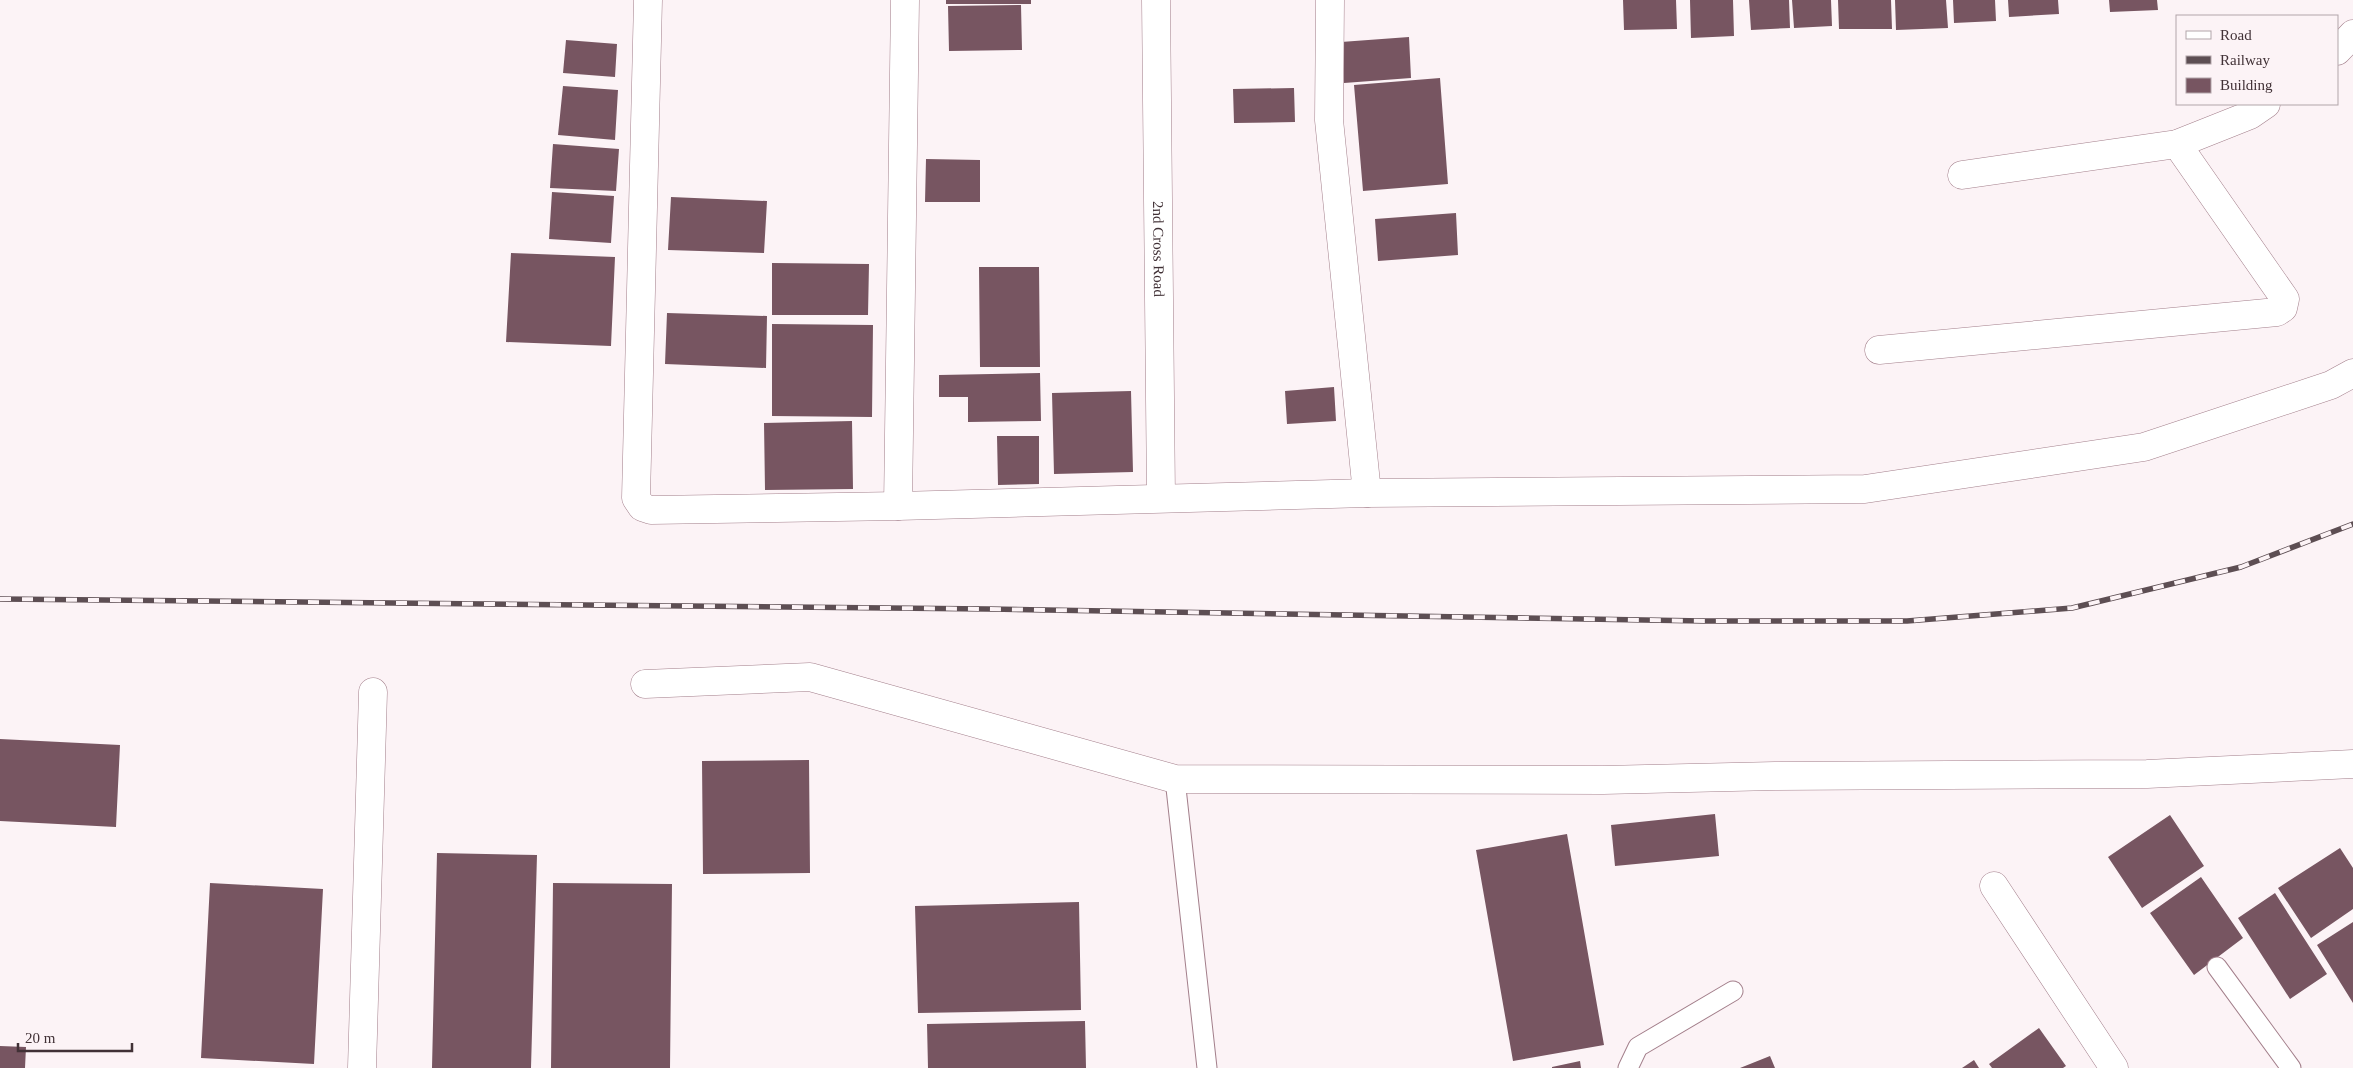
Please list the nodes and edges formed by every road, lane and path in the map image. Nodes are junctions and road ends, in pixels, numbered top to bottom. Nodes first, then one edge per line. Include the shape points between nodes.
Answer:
1 (648, 0) edge
2 (904, 0) edge
3 (1156, 0) edge
4 (1330, 0) edge
5 (2353, 34) edge
6 (2338, 50) edge
7 (2265, 105) edge
8 (2177, 144) junction
9 (1962, 175) dead end
10 (1879, 350) dead end
11 (2353, 373) edge
12 (1367, 493) junction
13 (1162, 497) junction
14 (898, 506) junction
15 (645, 684) dead end
16 (373, 692) dead end
17 (2353, 764) edge
18 (1175, 779) junction
19 (1994, 886) dead end
20 (2217, 966) dead end
21 (1733, 991) dead end
22 (362, 1068) edge
23 (1207, 1068) edge
24 (1628, 1068) edge
25 (2114, 1068) edge
26 (2291, 1068) edge

1 - 14 street via 636,498 642,507 651,510
2 - 14 street
3 - 13 street, 2nd Cross Road
4 - 12 street via 1329,120
5 - 6 street
7 - 8 street via 2250,115
8 - 9 street
8 - 10 street via 2284,299 2283,308 2276,312
11 - 12 street via 2331,385 2144,447 1865,489
12 - 13 street
13 - 14 street
15 - 18 street via 810,676
16 - 22 street
17 - 18 street via 2147,774 1603,780
18 - 23 lane
19 - 25 street
20 - 26 lane
21 - 24 lane via 1638,1047

